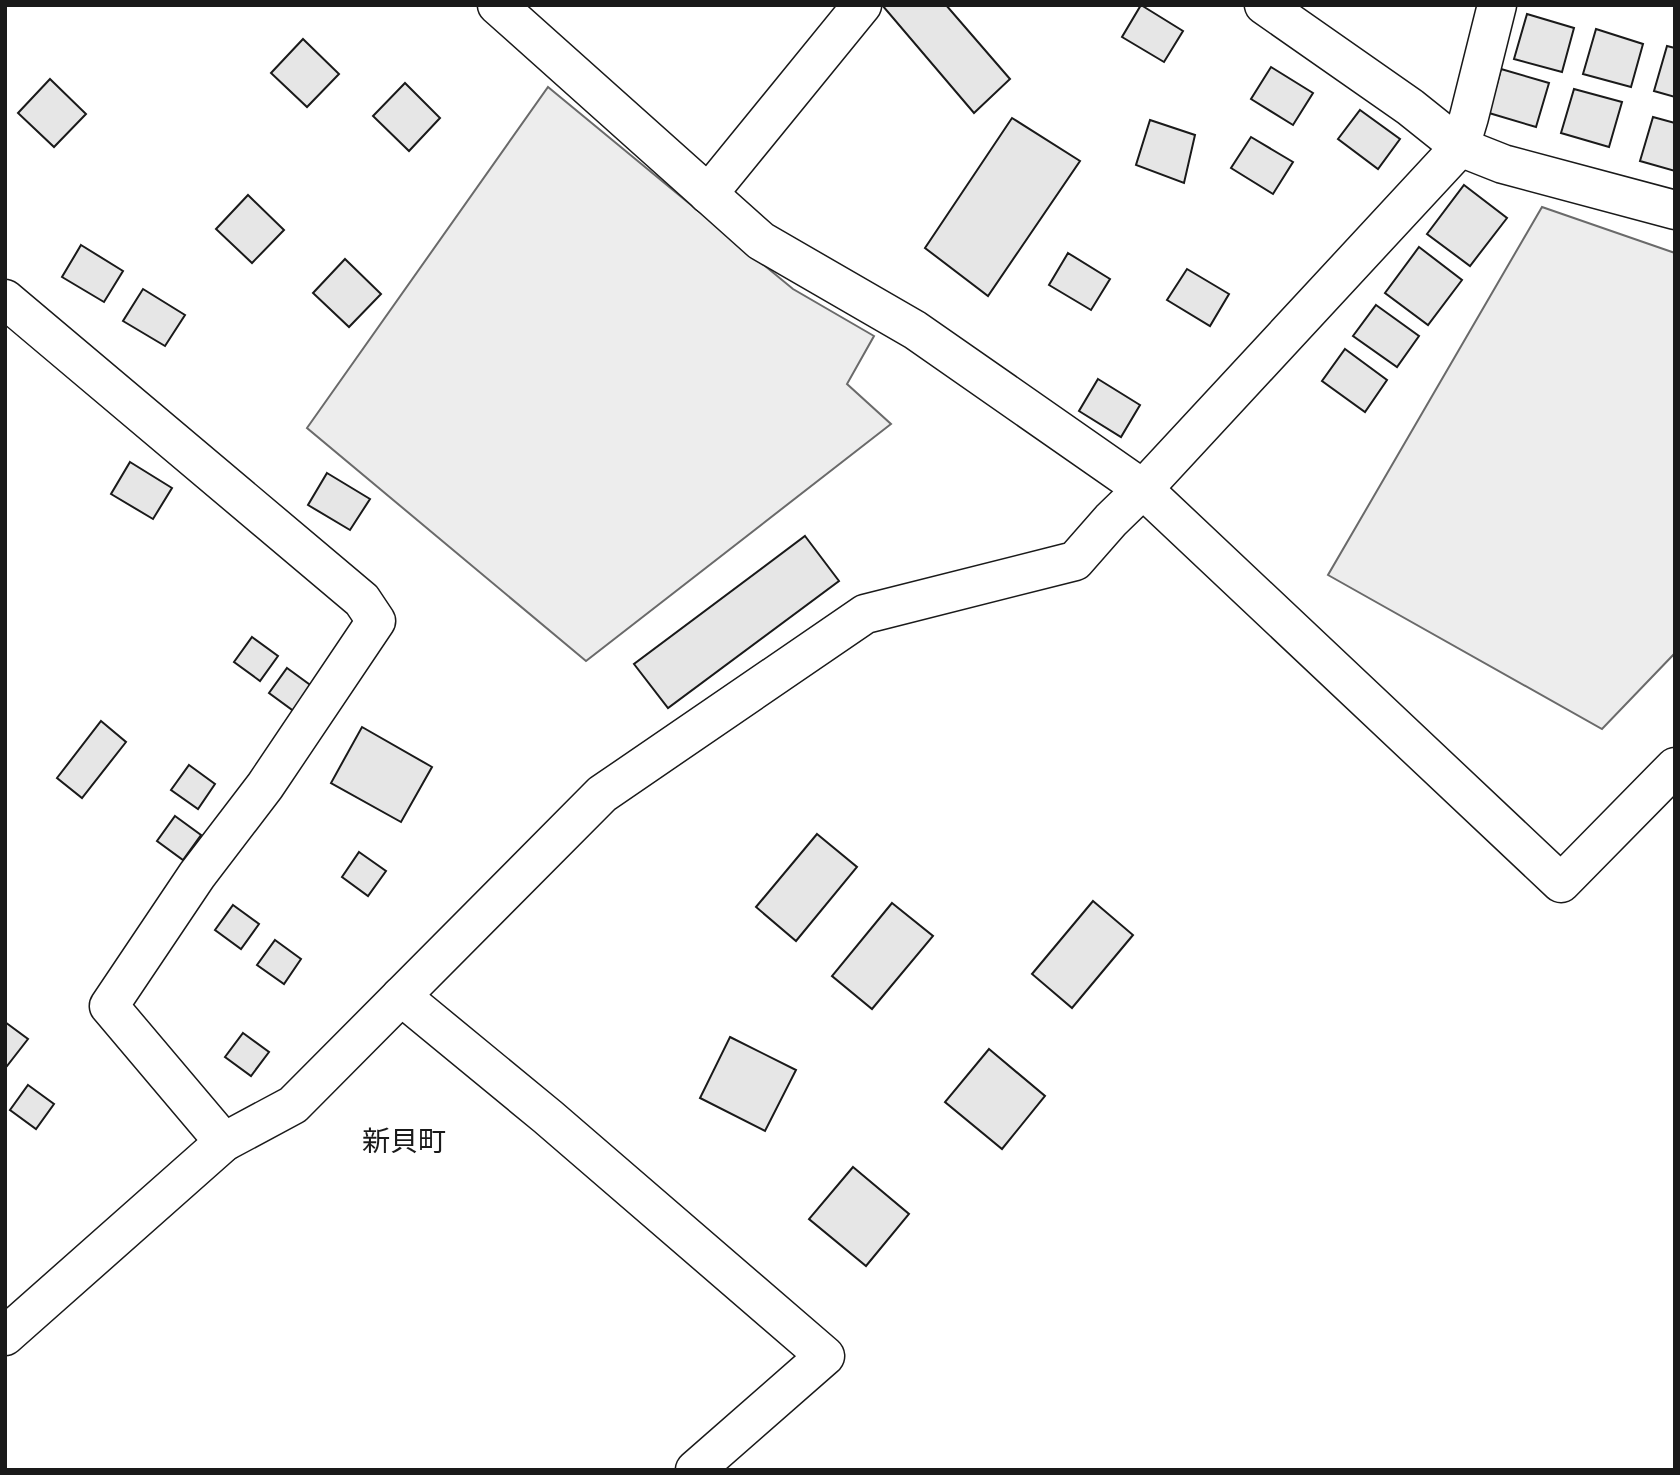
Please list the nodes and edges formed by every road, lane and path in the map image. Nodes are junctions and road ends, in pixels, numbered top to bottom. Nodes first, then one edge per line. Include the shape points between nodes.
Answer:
1 (497, 5) edge
2 (862, 5) edge
3 (1264, 5) edge
4 (1497, 5) edge
5 (1460, 147) junction
6 (708, 194) junction
7 (1675, 210) edge
8 (5, 299) edge
9 (1143, 489) junction
10 (1675, 767) edge
11 (401, 996) junction
12 (224, 1142) junction
13 (5, 1336) edge
14 (695, 1470) edge

1 - 6 street
2 - 6 street
3 - 5 street
4 - 5 street
5 - 7 street via 1503,164
5 - 9 street
6 - 9 street via 761,241 915,330
8 - 12 street via 362,600 376,621 109,1006
9 - 10 street via 1561,883
9 - 11 street via 1075,561 865,614 853,622 602,794
11 - 12 street via 293,1105
11 - 14 street via 825,1356
12 - 13 street

